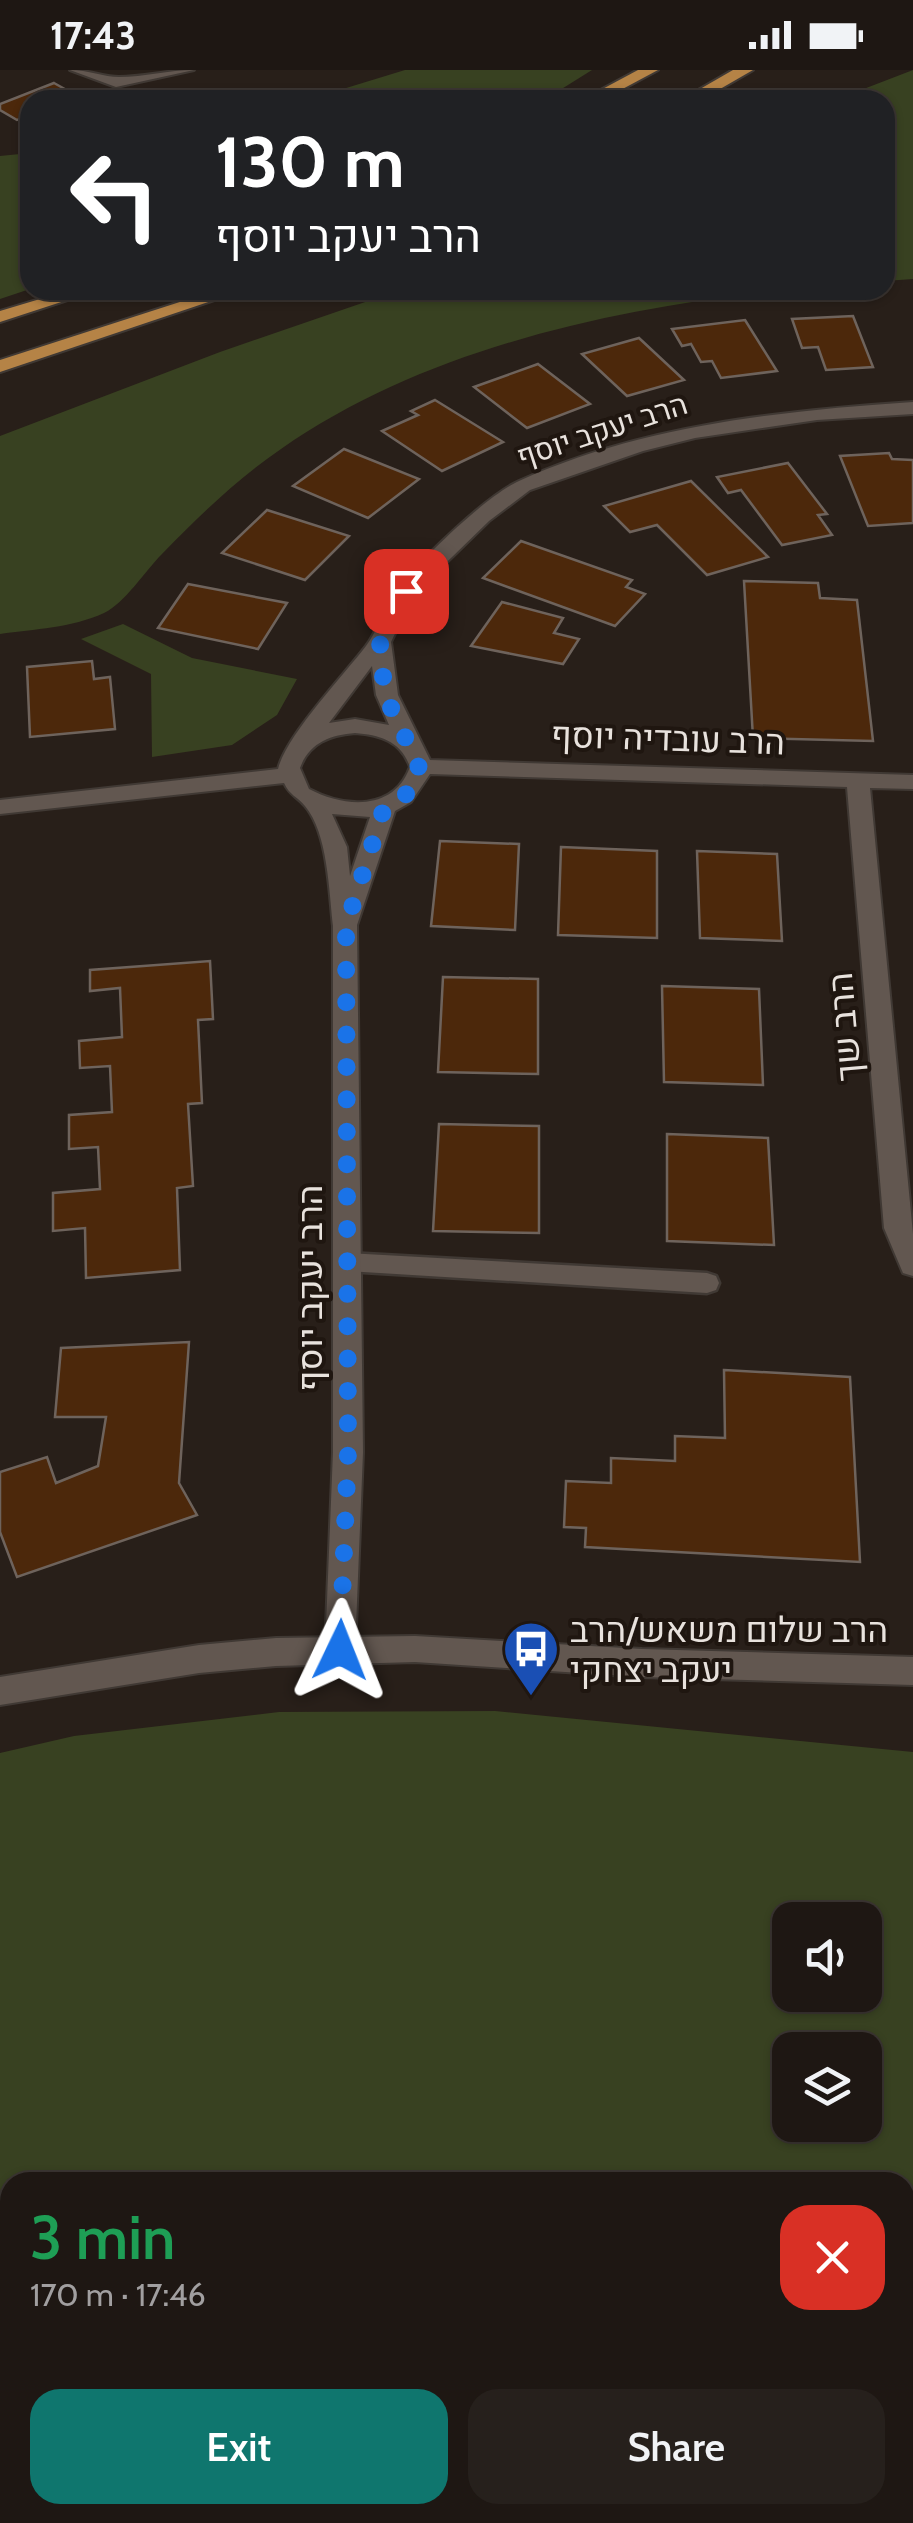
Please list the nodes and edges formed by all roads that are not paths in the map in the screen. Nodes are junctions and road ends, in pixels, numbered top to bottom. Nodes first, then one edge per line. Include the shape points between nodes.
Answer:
1 (78, 70) edge
2 (186, 70) edge
3 (650, 70) edge
4 (746, 70) edge
5 (610, 90) edge
6 (708, 90) edge
7 (56, 300) edge
8 (203, 300) edge
9 (0, 317) edge
10 (0, 366) edge
11 (913, 408) edge
12 (380, 642) junction
13 (408, 742) junction
14 (302, 744) junction
15 (420, 767) junction
16 (289, 775) junction
17 (858, 779) junction
18 (913, 782) edge
19 (315, 802) junction
20 (385, 805) junction
21 (0, 807) edge
22 (346, 926) junction
23 (346, 1262) junction
24 (913, 1266) edge
25 (707, 1283) dead end
26 (340, 1650) junction
27 (913, 1671) edge
28 (0, 1691) edge

1 - 2 street via 116,82
3 - 5 main road
4 - 6 main road
7 - 9 main road
8 - 10 main road
11 - 12 street, הרב יעקב יוסף via 695,432 523,486 406,591
12 - 13 street via 387,695
12 - 14 street, הרב יעקב יוסף
13 - 14 street via 355,726
13 - 15 street
14 - 16 street
15 - 17 street, הרב עובדיה יוסף
15 - 20 street via 408,792
16 - 19 street
16 - 21 street
17 - 18 street, הרב עובדיה יוסף
17 - 24 street, הרב שך via 896,1228
19 - 20 street via 354,810
19 - 22 street, הרב יעקב יוסף via 335,847
20 - 22 street, הרב יעקב יוסף
22 - 23 street, הרב יעקב יוסף
23 - 25 lane
23 - 26 street, הרב יעקב יוסף
26 - 27 street
26 - 28 street via 199,1659

